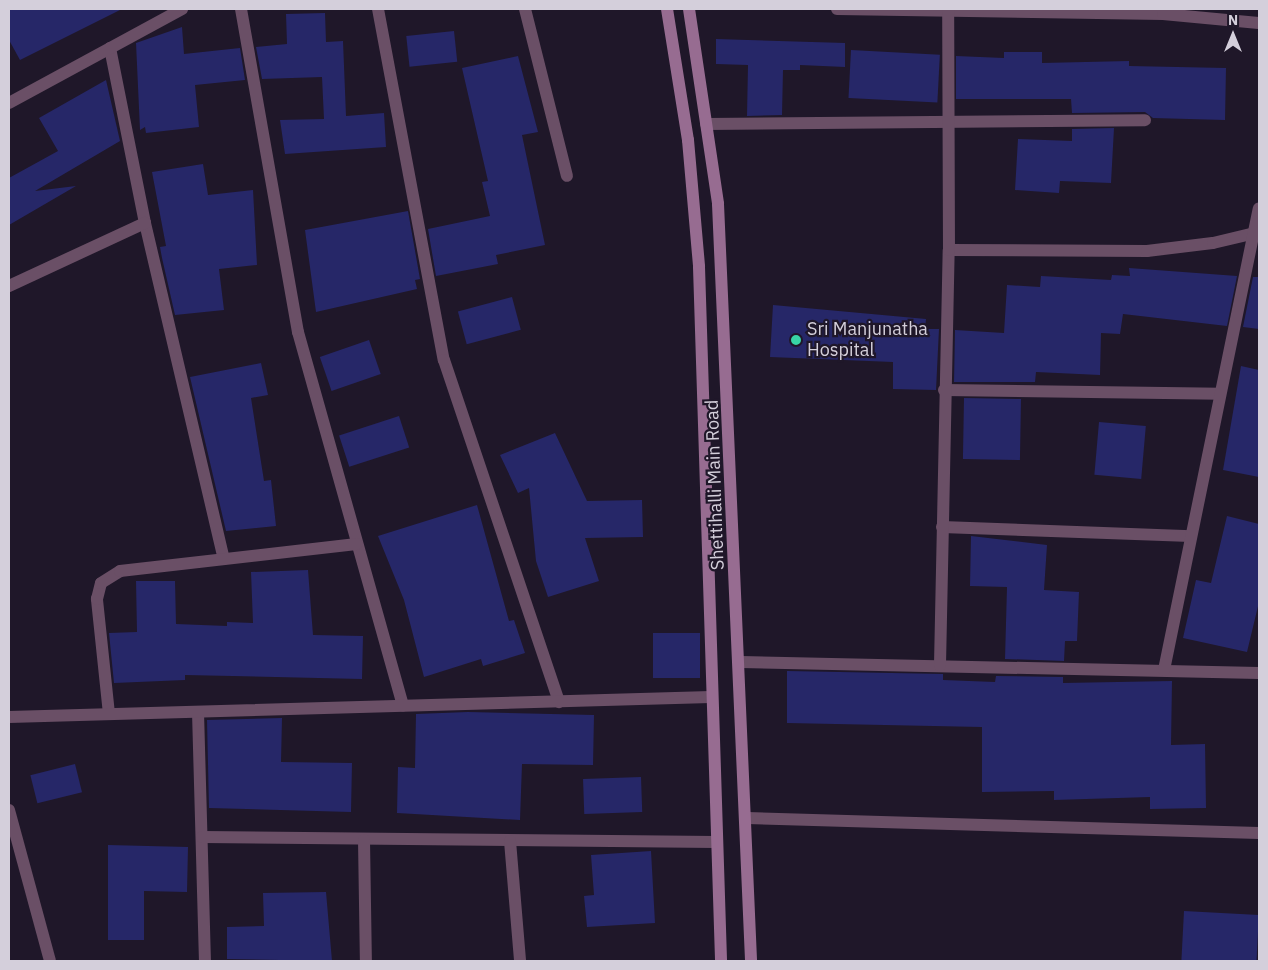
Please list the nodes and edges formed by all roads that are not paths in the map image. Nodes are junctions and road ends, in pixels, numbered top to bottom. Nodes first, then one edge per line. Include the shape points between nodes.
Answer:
1 (182, 9) edge
2 (241, 9) edge
3 (378, 9) edge
4 (525, 9) edge
5 (667, 9) edge
6 (689, 9) edge
7 (837, 9) edge
8 (948, 10) edge
9 (1164, 12) edge
10 (1259, 23) edge
11 (110, 48) junction
12 (9, 103) edge
13 (948, 120) junction
14 (1145, 120) dead end
15 (706, 124) junction
16 (567, 176) dead end
17 (1259, 209) edge
18 (145, 223) junction
19 (1257, 232) edge
20 (948, 250) junction
21 (9, 286) edge
22 (944, 390) junction
23 (1220, 394) junction
24 (942, 528) junction
25 (1191, 536) junction
26 (356, 544) junction
27 (224, 559) junction
28 (740, 662) junction
29 (940, 665) junction
30 (1164, 670) junction
31 (1259, 672) edge
32 (711, 697) junction
33 (559, 702) junction
34 (403, 706) junction
35 (198, 712) junction
36 (109, 714) junction
37 (9, 717) edge
38 (9, 810) edge
39 (747, 818) junction
40 (1259, 833) edge
41 (202, 837) junction
42 (364, 840) junction
43 (510, 841) junction
44 (716, 842) junction
45 (50, 961) edge
46 (205, 961) edge
47 (366, 961) edge
48 (520, 961) edge
49 (721, 961) edge
50 (751, 961) edge

1 - 11 street
2 - 26 street via 298,332
3 - 33 street via 444,360
4 - 16 street
5 - 32 main road, Shettihalli Main Road via 688,140 699,267
6 - 15 main road, Shettihalli Main Road
7 - 8 street
8 - 9 street
8 - 13 street
9 - 10 street
11 - 12 street
11 - 18 street
13 - 14 street
13 - 15 street
13 - 20 street
15 - 28 main road, Shettihalli Main Road via 719,214
17 - 19 street
18 - 21 street
18 - 27 street
19 - 20 street via 1213,243 1147,251
19 - 23 street
20 - 22 street
22 - 23 street
22 - 24 street
23 - 25 street
24 - 25 street
24 - 29 street
25 - 30 street
26 - 27 street
26 - 34 street
27 - 36 street via 120,571 101,583 97,599
28 - 29 street
28 - 39 main road, Shettihalli Main Road
29 - 30 street
30 - 31 street
32 - 33 street
32 - 44 main road, Shettihalli Main Road
33 - 34 street
34 - 35 street
35 - 36 street
35 - 41 street
36 - 37 street
38 - 45 street
39 - 40 street
39 - 50 main road, Shettihalli Main Road
41 - 42 street
41 - 46 street
42 - 43 street
42 - 47 street
43 - 44 street
43 - 48 street
44 - 49 main road, Shettihalli Main Road

